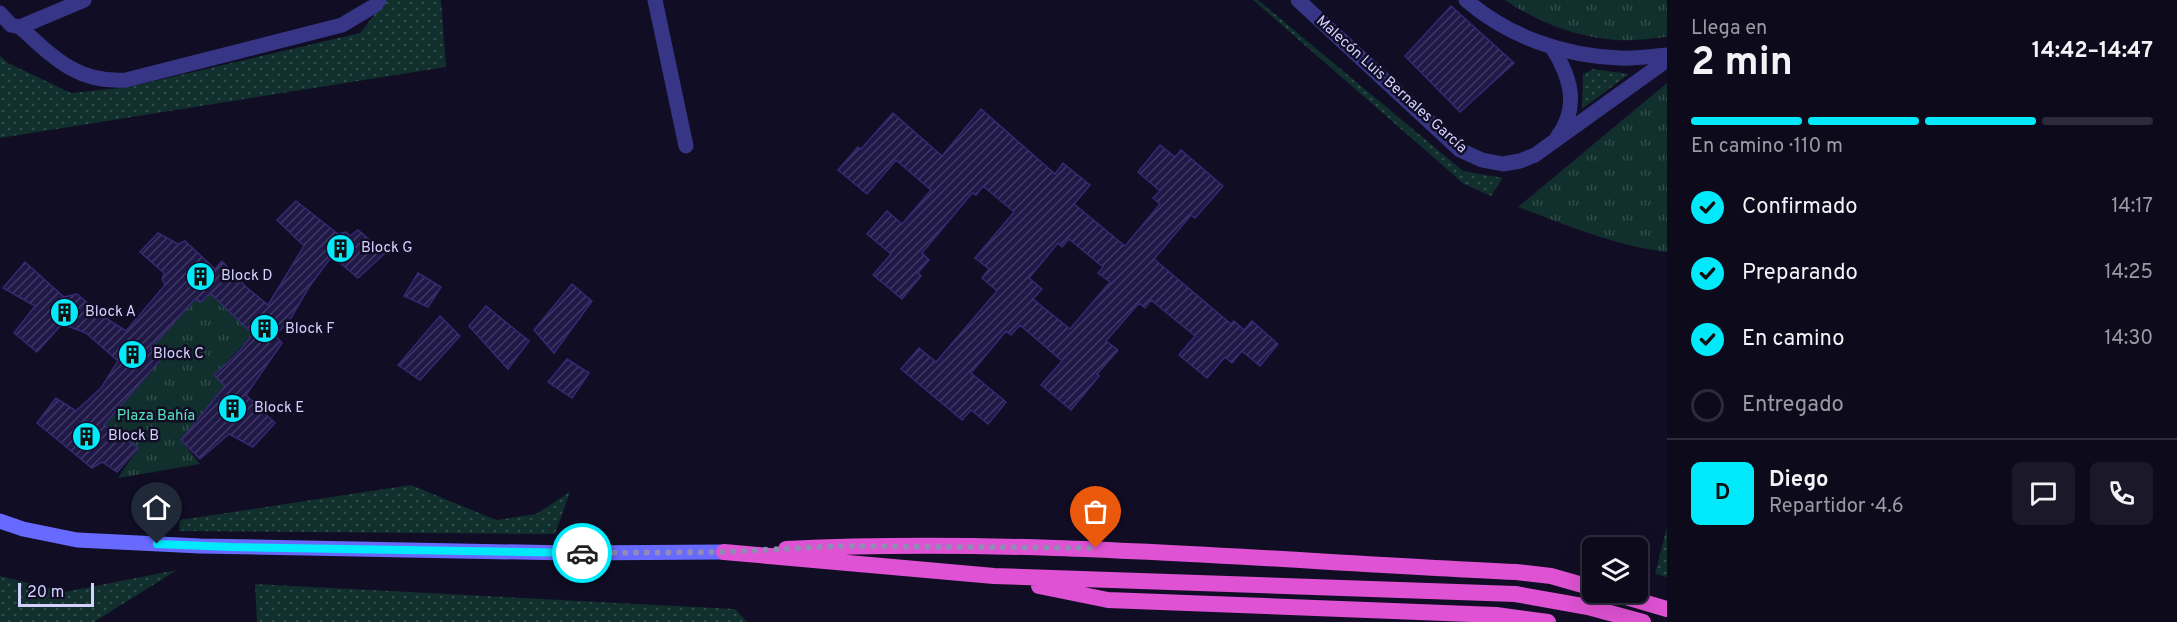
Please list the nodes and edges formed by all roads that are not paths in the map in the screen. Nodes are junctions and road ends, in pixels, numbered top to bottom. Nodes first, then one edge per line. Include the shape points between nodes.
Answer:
1 (84, 0) edge
2 (379, 0) edge
3 (655, 0) edge
4 (1298, 0) edge
5 (1466, 0) edge
6 (0, 14) edge
7 (20, 27) junction
8 (1552, 47) junction
9 (1667, 55) edge
10 (1667, 60) edge
11 (1555, 141) junction
12 (686, 147) dead end
13 (0, 521) edge
14 (724, 552) junction
15 (994, 576) junction
16 (1582, 585) edge
17 (1647, 603) edge
18 (1667, 609) edge
19 (1548, 622) edge
20 (1643, 622) edge

1 - 7 street
2 - 7 street via 342,25 126,80 96,80 70,69
3 - 12 street
4 - 11 street, Malecón Luis Bernales García via 1465,154 1492,163 1511,163 1535,155
5 - 8 street via 1513,32
6 - 7 street via 11,25
8 - 9 street via 1622,58
8 - 11 street via 1569,80 1572,100 1565,126
10 - 11 street, Malecón Luis Bernales García
13 - 14 main road via 77,540 231,547
14 - 15 highway
14 - 16 highway via 839,546 1096,548 1516,572
15 - 19 highway via 1108,600 1496,615
15 - 20 highway via 1515,594
17 - 18 highway

